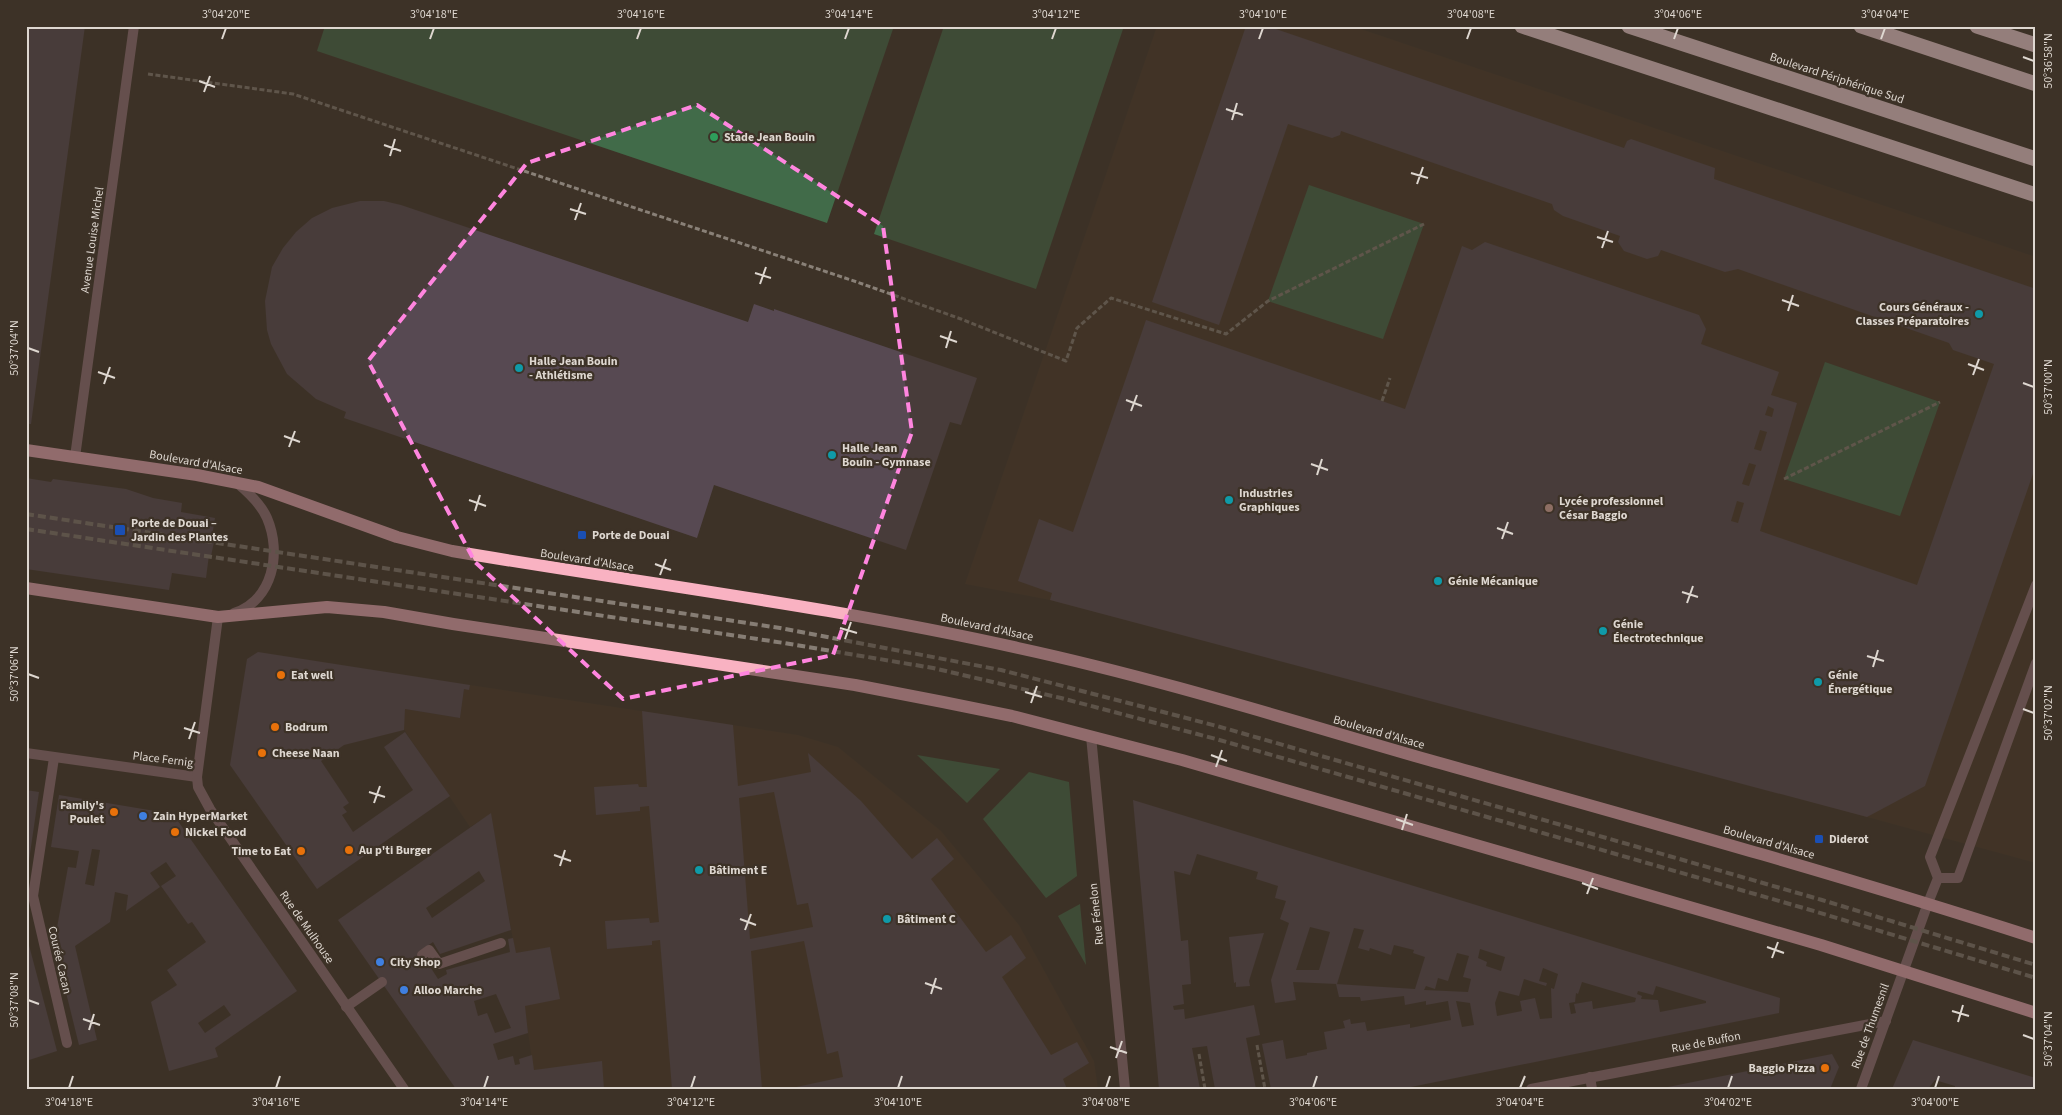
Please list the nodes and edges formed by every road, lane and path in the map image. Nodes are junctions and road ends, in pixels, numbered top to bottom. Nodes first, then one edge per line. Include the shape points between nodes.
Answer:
1 (134, 26) edge
2 (1522, 26) edge
3 (1630, 26) edge
4 (1860, 26) edge
5 (1977, 26) edge
6 (2036, 45) edge
7 (128, 71) junction
8 (2036, 84) edge
9 (2036, 159) edge
10 (2036, 196) edge
11 (1424, 224) dead end
12 (1390, 378) dead end
13 (1382, 401) dead end
14 (1940, 402) dead end
15 (26, 450) edge
16 (75, 457) junction
17 (1784, 479) dead end
18 (235, 482) junction
19 (2036, 585) edge
20 (26, 588) edge
21 (218, 617) junction
22 (2036, 662) edge
23 (1091, 736) junction
24 (26, 753) edge
25 (54, 758) junction
26 (197, 777) junction
27 (1938, 878) junction
28 (31, 882) edge
29 (1928, 903) junction
30 (2036, 938) edge
31 (501, 942) dead end
32 (422, 955) dead end
33 (1903, 971) junction
34 (382, 982) dead end
35 (346, 1006) junction
36 (2036, 1013) edge
37 (1886, 1022) junction
38 (67, 1043) dead end
39 (1257, 1045) dead end
40 (1198, 1054) dead end
41 (1590, 1077) junction
42 (404, 1089) edge
43 (1125, 1089) edge
44 (1205, 1089) edge
45 (1265, 1089) edge
46 (1531, 1089) edge
47 (1592, 1089) edge
48 (1861, 1089) edge

1 - 7 street, Avenue Louise Michel
2 - 10 highway
3 - 9 highway, Boulevard Périphérique Sud
4 - 8 highway
5 - 6 highway
7 - 11 path via 293,94 857,282 1066,361 1077,328 1111,298 1226,334 1268,301
7 - 16 street, Avenue Louise Michel
12 - 13 path
14 - 17 path
15 - 16 main road, Boulevard d'Alsace
16 - 18 main road, Boulevard d'Alsace
18 - 21 street via 256,501 267,518 273,539 274,565 265,588 252,603 242,610
18 - 29 main road, Boulevard d'Alsace via 258,487 398,537 452,551 876,619 1066,659
19 - 27 street via 1930,857
20 - 21 main road
21 - 23 main road via 327,608 384,612 855,685 978,709
21 - 26 street, Place Fernig
22 - 27 street via 1958,878
23 - 33 main road
23 - 43 street, Rue Fénelon
24 - 25 street, Place Fernig
25 - 26 street, Place Fernig
25 - 28 street, Courée Cacan
26 - 35 street, Rue de Mulhouse via 202,797
27 - 29 street
28 - 38 street, Courée Cacan
29 - 30 main road, Boulevard d'Alsace
29 - 33 street
31 - 32 street via 438,964 429,950
33 - 36 main road
33 - 37 street, Rue de Thumesnil
34 - 35 street
35 - 42 street, Rue de Mulhouse
37 - 41 street, Rue de Buffon
37 - 48 street, Rue de Thumesnil
39 - 45 path
40 - 44 path
41 - 46 street, Rue de Buffon
41 - 47 street

